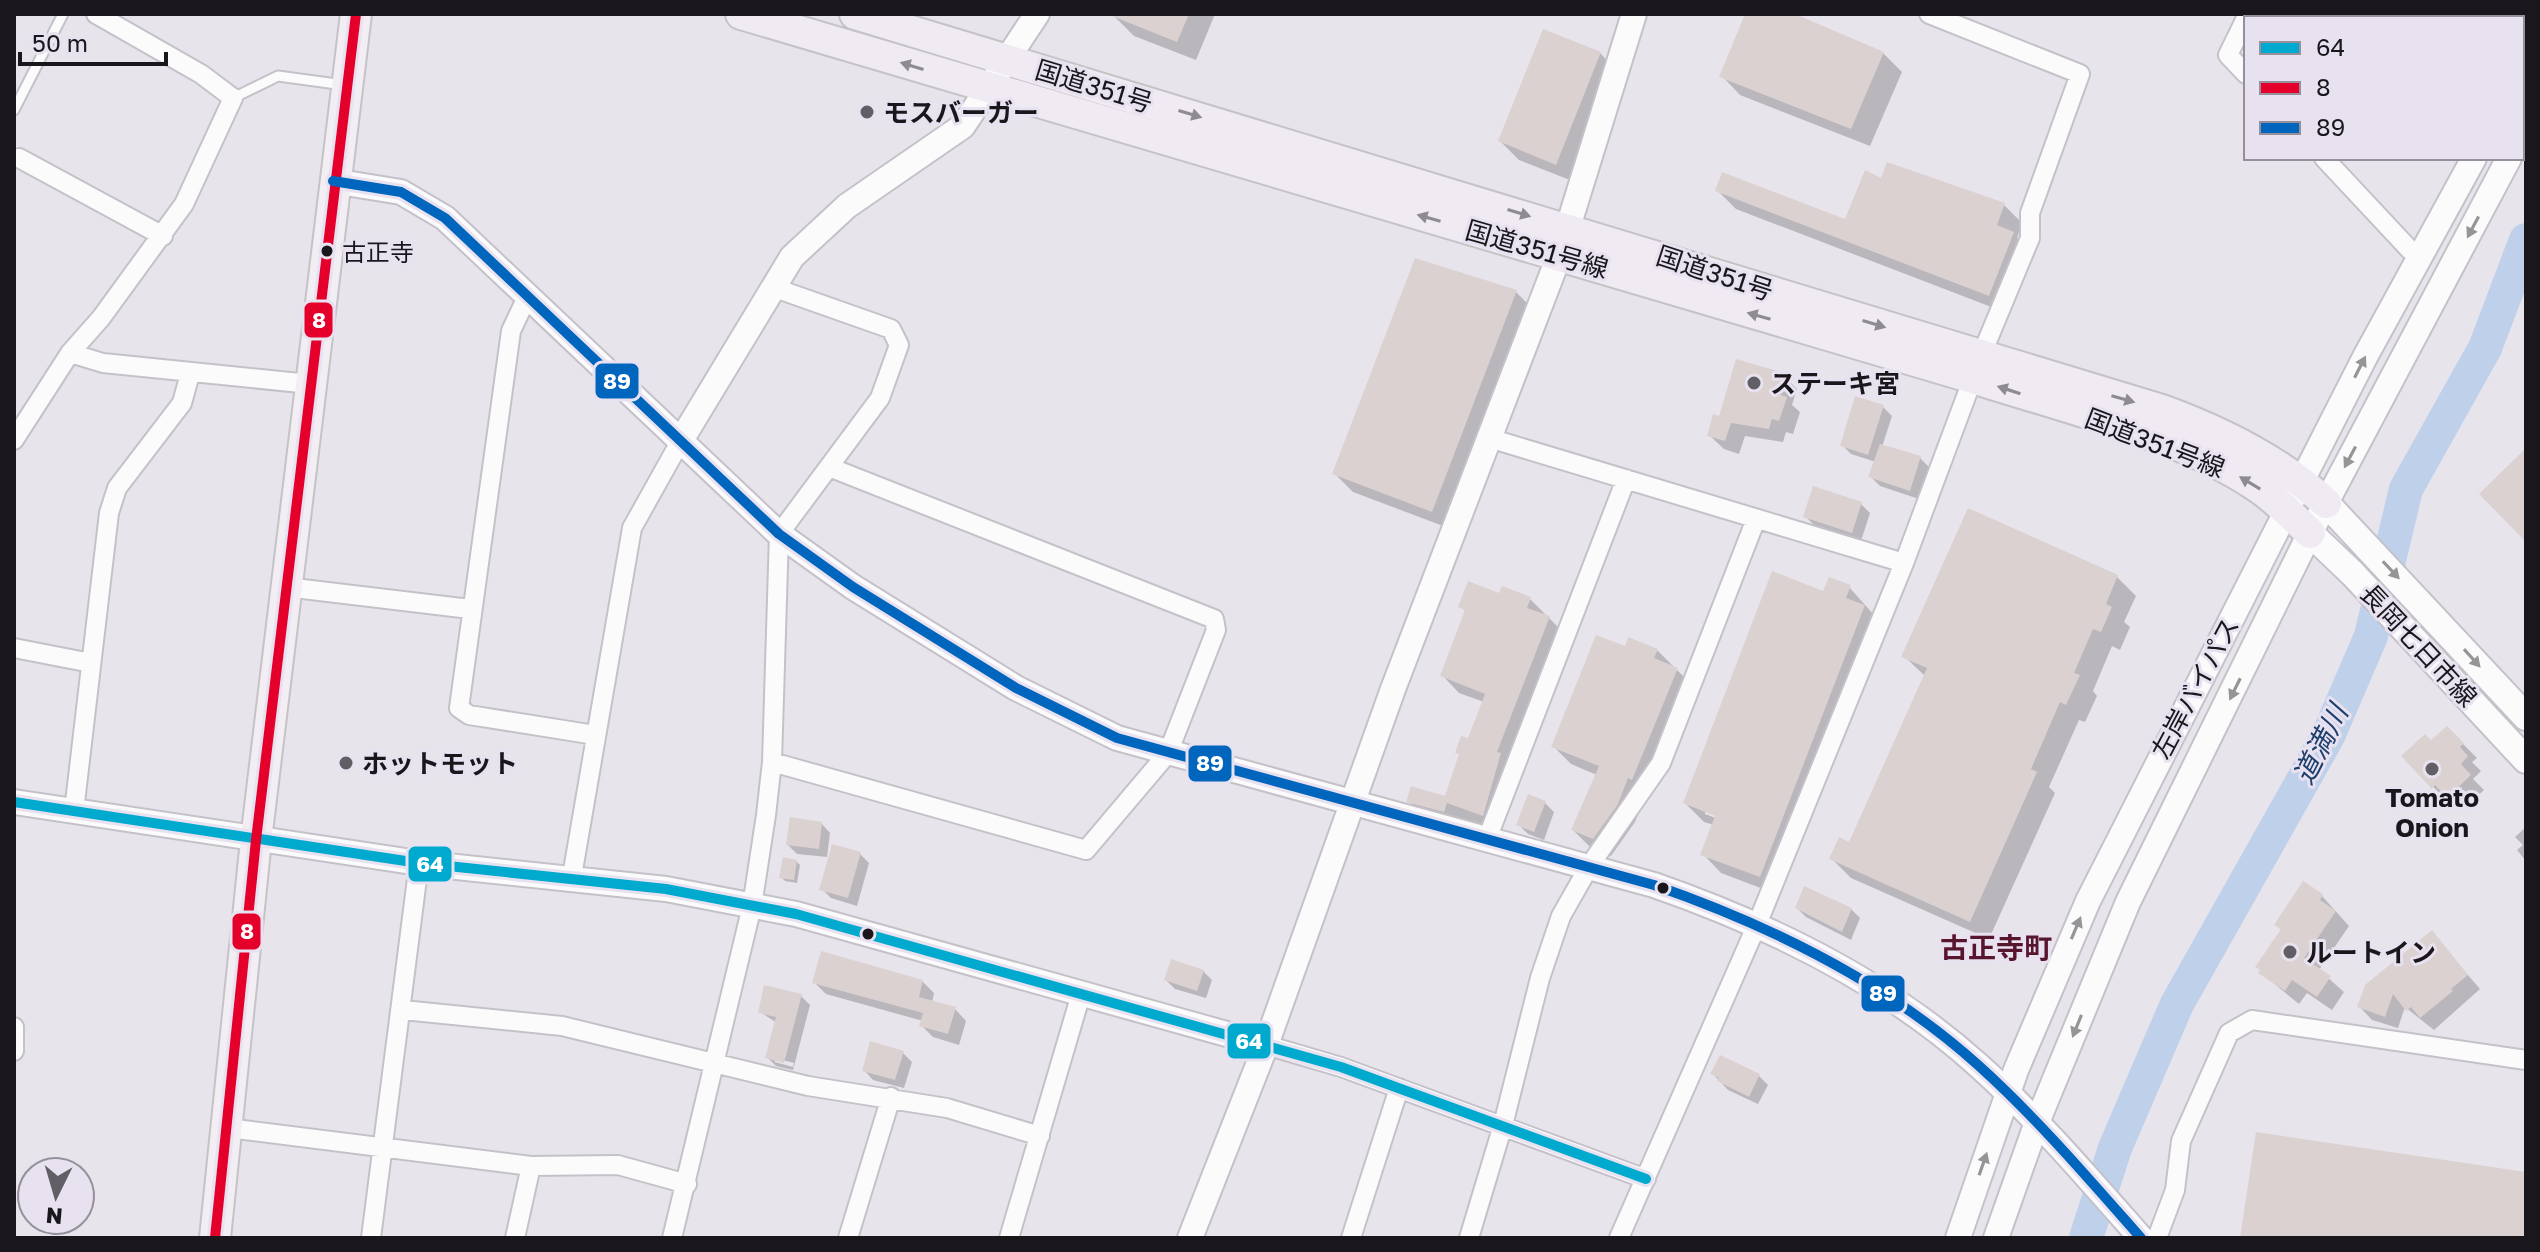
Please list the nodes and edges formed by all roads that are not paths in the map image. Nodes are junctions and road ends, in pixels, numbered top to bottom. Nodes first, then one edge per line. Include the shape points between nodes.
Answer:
1 (63, 14) edge
2 (96, 14) edge
3 (356, 14) edge
4 (741, 14) edge
5 (855, 14) edge
6 (1037, 14) edge
7 (1634, 14) edge
8 (1929, 14) edge
9 (2244, 18) edge
10 (1008, 60) junction
11 (2244, 72) edge
12 (345, 85) junction
13 (987, 89) junction
14 (233, 98) junction
15 (14, 110) edge
16 (16, 157) edge
17 (2326, 160) edge
18 (2473, 160) edge
19 (2508, 160) edge
20 (333, 181) junction
21 (163, 236) junction
22 (1563, 242) junction
23 (2410, 250) dead end
24 (772, 287) junction
25 (527, 297) junction
26 (70, 353) junction
27 (1977, 367) junction
28 (190, 374) junction
29 (310, 384) junction
30 (1489, 438) junction
31 (14, 440) edge
32 (680, 442) junction
33 (829, 467) junction
34 (1626, 479) junction
35 (2301, 480) junction
36 (2326, 503) junction
37 (2288, 512) junction
38 (1756, 519) junction
39 (2310, 533) junction
40 (779, 534) junction
41 (1904, 563) junction
42 (286, 587) junction
43 (470, 609) junction
44 (14, 648) edge
45 (91, 663) junction
46 (2526, 717) edge
47 (595, 735) junction
48 (1168, 753) junction
49 (2526, 760) edge
50 (772, 762) junction
51 (14, 802) edge
52 (1352, 802) junction
53 (74, 811) junction
54 (1487, 839) junction
55 (256, 840) junction
56 (419, 863) junction
57 (1590, 865) junction
58 (571, 882) junction
59 (752, 906) junction
60 (1756, 927) junction
61 (1081, 994) junction
62 (403, 1010) junction
63 (14, 1027) edge
64 (1266, 1045) junction
65 (14, 1051) edge
66 (2526, 1060) edge
67 (713, 1064) junction
68 (1399, 1088) junction
69 (2007, 1095) junction
70 (891, 1097) junction
71 (1503, 1125) junction
72 (2036, 1125) junction
73 (228, 1128) junction
74 (1040, 1136) junction
75 (383, 1148) junction
76 (531, 1166) junction
77 (1646, 1179) junction
78 (687, 1184) junction
79 (215, 1238) edge
80 (371, 1238) edge
81 (515, 1238) edge
82 (672, 1238) edge
83 (848, 1238) edge
84 (1009, 1238) edge
85 (1190, 1238) edge
86 (1351, 1238) edge
87 (1469, 1238) edge
88 (1619, 1238) edge
89 (1958, 1238) edge
90 (1996, 1238) edge
91 (2141, 1238) edge
92 (2157, 1238) edge

1 - 15 lane
2 - 14 street
3 - 12 main road
13 -> 4 highway, 国道351号線
5 - 10 highway, 国道351号
6 - 10 street
7 - 22 street
8 - 27 street via 2080,74 2030,213 2030,238
9 - 11 street via 2228,55
10 - 13 street
10 -> 22 highway, 国道351号
12 - 14 lane via 278,76
12 - 20 main road
22 -> 13 highway, 国道351号線
13 - 24 street via 950,137 847,206 792,257
14 - 21 street via 184,204
16 - 21 street
17 - 23 street
35 -> 18 street, 左岸バイパス
19 -> 36 street, 左岸バイパス
20 - 25 street via 378,186 418,200 445,218
20 - 29 main road
21 - 26 street
22 - 27 highway, 国道351号
22 - 30 street
24 - 32 street
24 - 33 street via 891,329 899,345 880,398
25 - 32 street
25 - 43 street via 511,331
26 - 28 street via 103,363
26 - 31 street
27 -> 35 highway, 国道351号 via 2198,423
37 -> 27 highway, 国道351号線 via 2260,488 2217,464
27 - 41 street
28 - 29 street
28 - 45 street via 182,403 117,488 109,513
29 - 42 main road
30 - 34 street
30 - 52 street
32 - 40 street
32 - 47 street via 632,528
33 - 40 street
33 - 48 street via 1214,619 1216,630
34 - 38 street
34 - 54 street
35 - 36 highway, 国道351号
35 - 37 street, 左岸バイパス
36 - 39 street, 左岸バイパス
36 -> 46 main road, 長岡七日市線
37 - 39 highway, 国道351号線
69 -> 37 street, 左岸バイパス via 2101,872
38 - 41 street
38 - 57 street via 1675,734 1643,793
39 - 49 main road, 長岡七日市線
39 -> 72 street, 左岸バイパス via 2128,902
40 - 48 street via 853,587 1016,688 1117,738
40 - 50 street
41 - 60 street
42 - 43 street
42 - 55 main road
43 - 47 street via 459,708 469,715
44 - 45 street
45 - 53 street
47 - 58 street
48 - 50 street via 1086,850
48 - 52 street
50 - 59 street
51 - 53 street
52 - 54 street
52 - 64 street
53 - 55 street
54 - 57 street
55 - 56 street
55 - 73 main road
56 - 58 street
56 - 62 street
57 - 60 street via 1695,899
57 - 71 street via 1561,916 1540,978
58 - 59 street via 666,889
59 - 61 street via 850,927
59 - 67 street
60 - 69 street via 1854,975 1900,1005 1977,1064
60 - 77 street
61 - 64 street
61 - 74 street
62 - 67 street via 562,1026
62 - 75 street
63 - 65 street
64 - 68 street
64 - 85 street
66 - 92 street via 2252,1020 2229,1033 2181,1141 2175,1190
67 - 70 street via 808,1086
67 - 78 street
68 - 71 street
68 - 86 street
69 - 72 street
89 -> 69 street, 左岸バイパス
70 - 74 street
70 - 83 street
71 - 77 street
71 - 87 street
72 - 90 street, 左岸バイパス
72 - 91 street
73 - 75 street
73 - 79 main road
74 - 84 street
75 - 76 street
75 - 80 street
76 - 78 street via 618,1165
76 - 81 street
77 - 88 street
78 - 82 street

